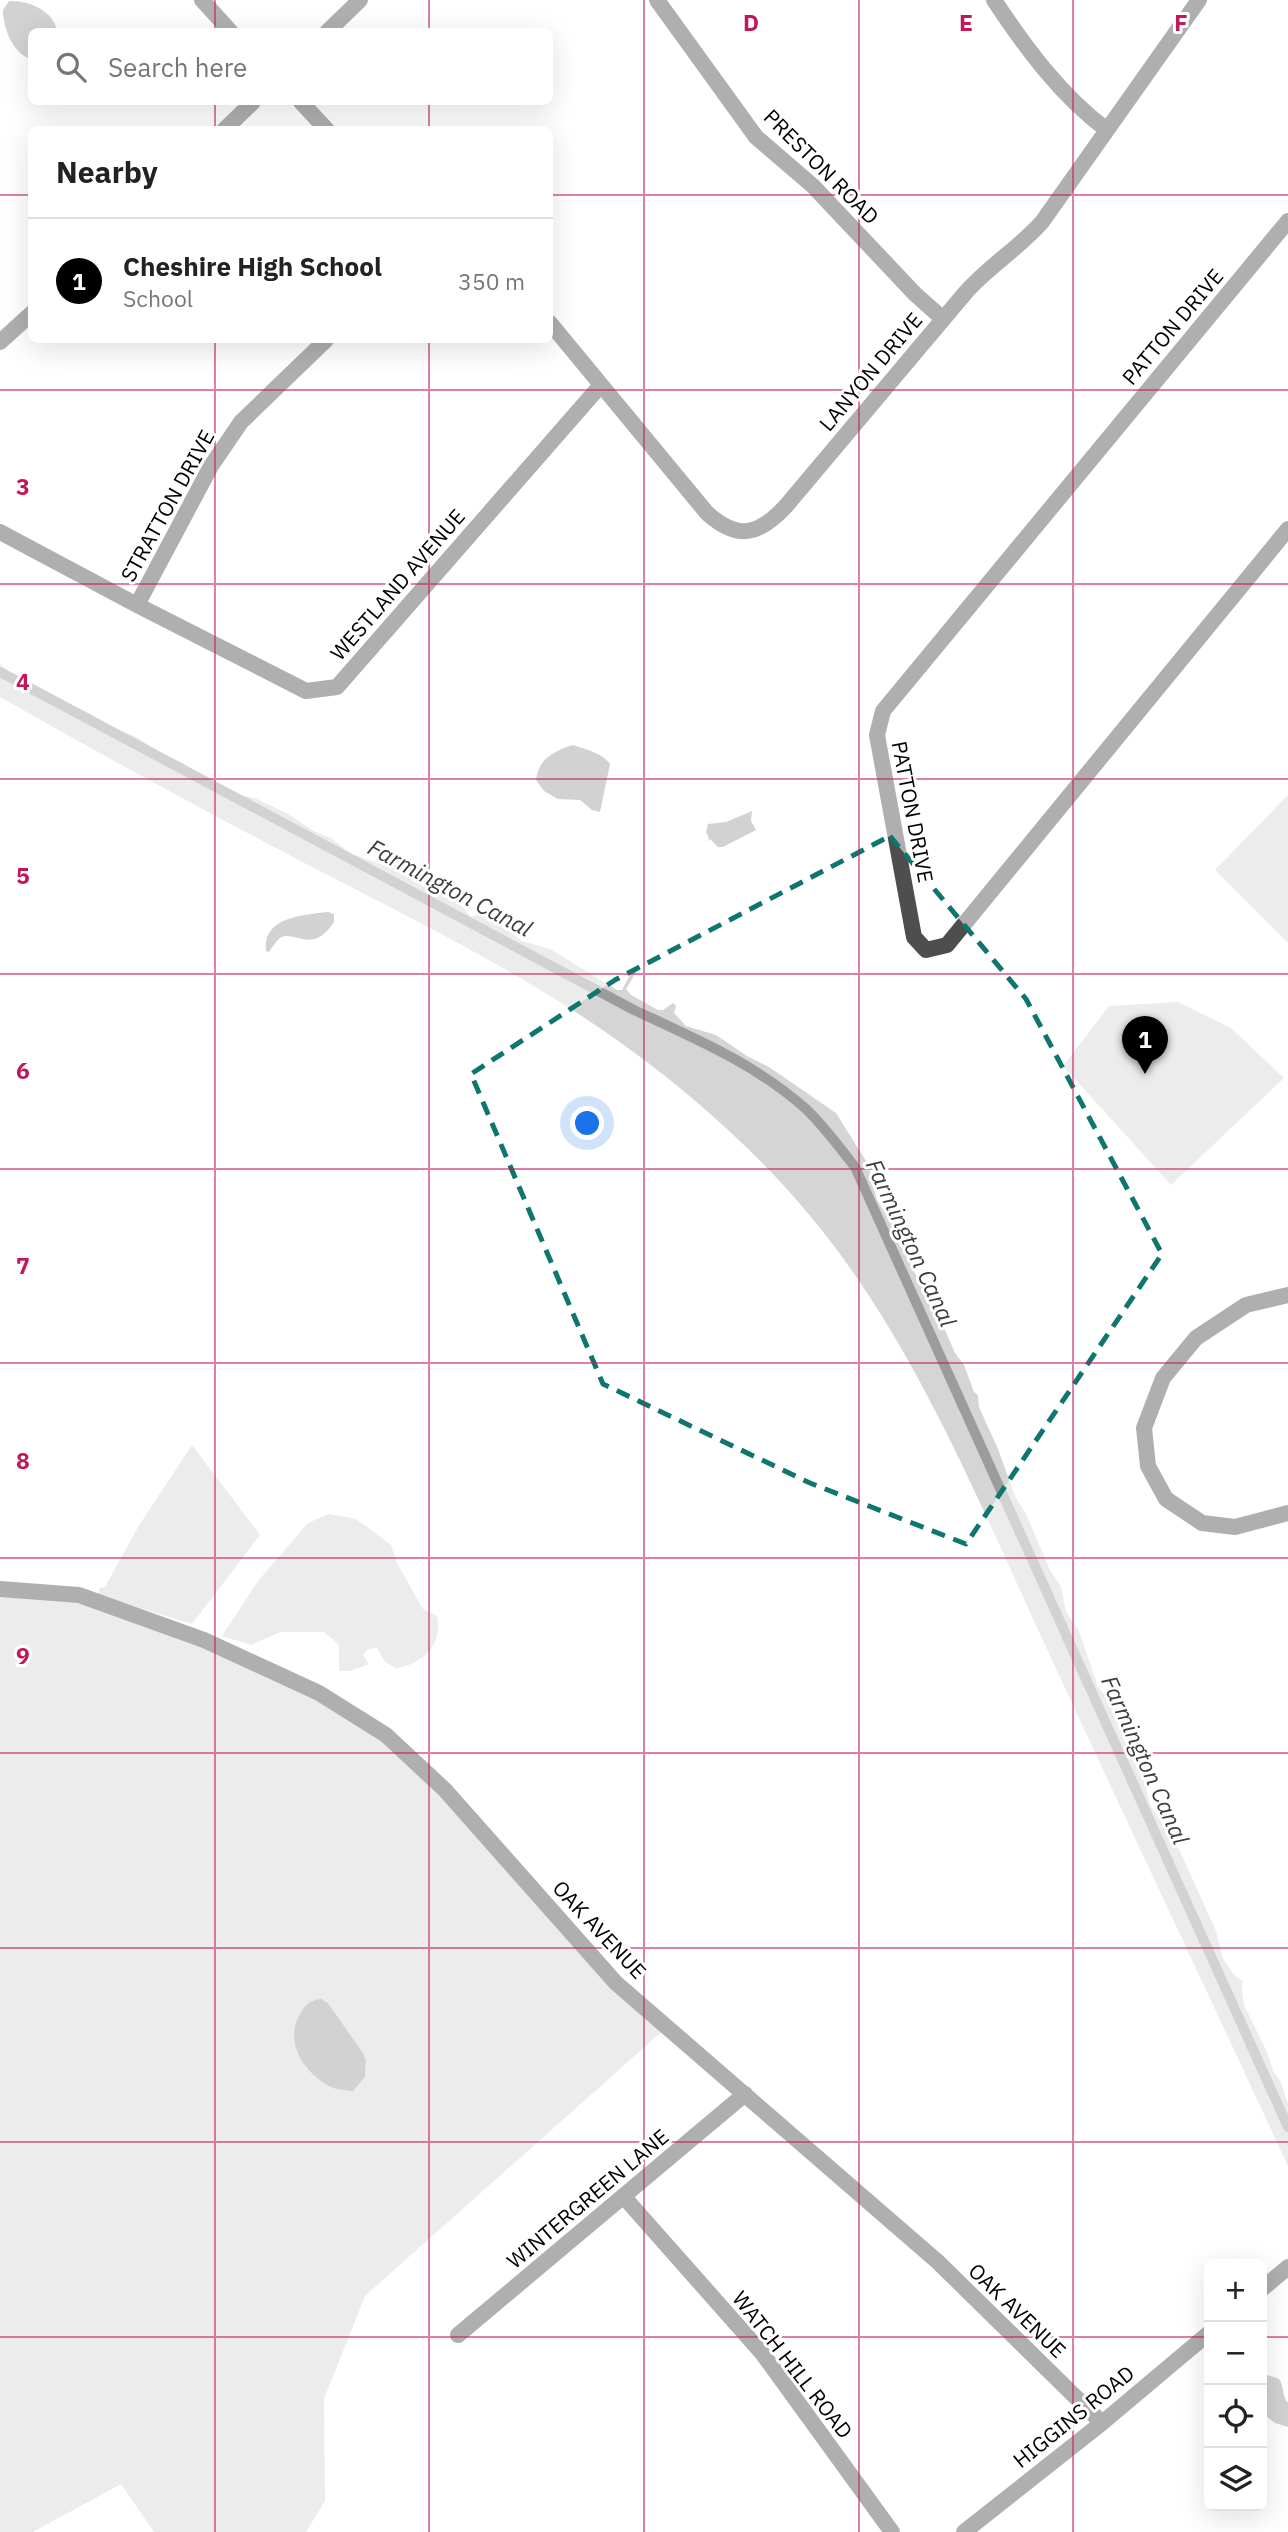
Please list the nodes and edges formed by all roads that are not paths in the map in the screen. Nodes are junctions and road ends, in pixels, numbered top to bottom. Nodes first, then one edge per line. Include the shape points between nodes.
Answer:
1 (202, 0) edge
2 (360, 0) edge
3 (657, 0) edge
4 (994, 0) edge
5 (1199, 0) edge
6 (227, 28) edge
7 (331, 28) edge
8 (250, 105) edge
9 (304, 105) edge
10 (228, 126) edge
11 (323, 126) edge
12 (1107, 130) junction
13 (1288, 221) edge
14 (28, 316) edge
15 (943, 319) junction
16 (553, 327) edge
17 (0, 341) edge
18 (323, 343) edge
19 (600, 386) junction
20 (1288, 529) edge
21 (0, 531) edge
22 (137, 605) junction
23 (1288, 1295) edge
24 (1288, 1513) edge
25 (0, 1589) edge
26 (745, 2094) junction
27 (624, 2197) junction
28 (1288, 2267) edge
29 (1267, 2285) edge
30 (458, 2335) dead end
31 (1204, 2337) edge
32 (1102, 2423) junction
33 (892, 2532) edge
34 (964, 2532) edge

1 - 6 street
2 - 7 street
3 - 15 street, PRESTON ROAD via 757,137 813,186
4 - 12 street via 1026,48
5 - 12 street, LANYON DRIVE
8 - 10 street
9 - 11 street
12 - 15 street, LANYON DRIVE via 1028,237 977,279
13 - 20 street, PATTON DRIVE via 883,711 877,735 914,937 926,950 947,945
14 - 17 street
15 - 19 street, LANYON DRIVE via 773,521 751,532 726,527 707,513
16 - 19 street, LANYON DRIVE
18 - 22 street, STRATTON DRIVE via 241,422 211,466
19 - 22 street, WESTLAND AVENUE via 337,687 306,691
21 - 22 street, WESTLAND AVENUE
23 - 24 street via 1246,1305 1196,1338 1163,1378 1144,1427 1148,1466 1166,1499 1202,1523 1235,1527
25 - 26 street, OAK AVENUE via 79,1595 204,1640 319,1693 386,1735 445,1790 616,1983
26 - 27 street, WINTERGREEN LANE
26 - 32 street, OAK AVENUE via 938,2262
27 - 30 street, WINTERGREEN LANE
27 - 33 street, WATCH HILL ROAD via 762,2353
28 - 29 street
31 - 32 street, HIGGINS ROAD
32 - 34 street, HIGGINS ROAD

